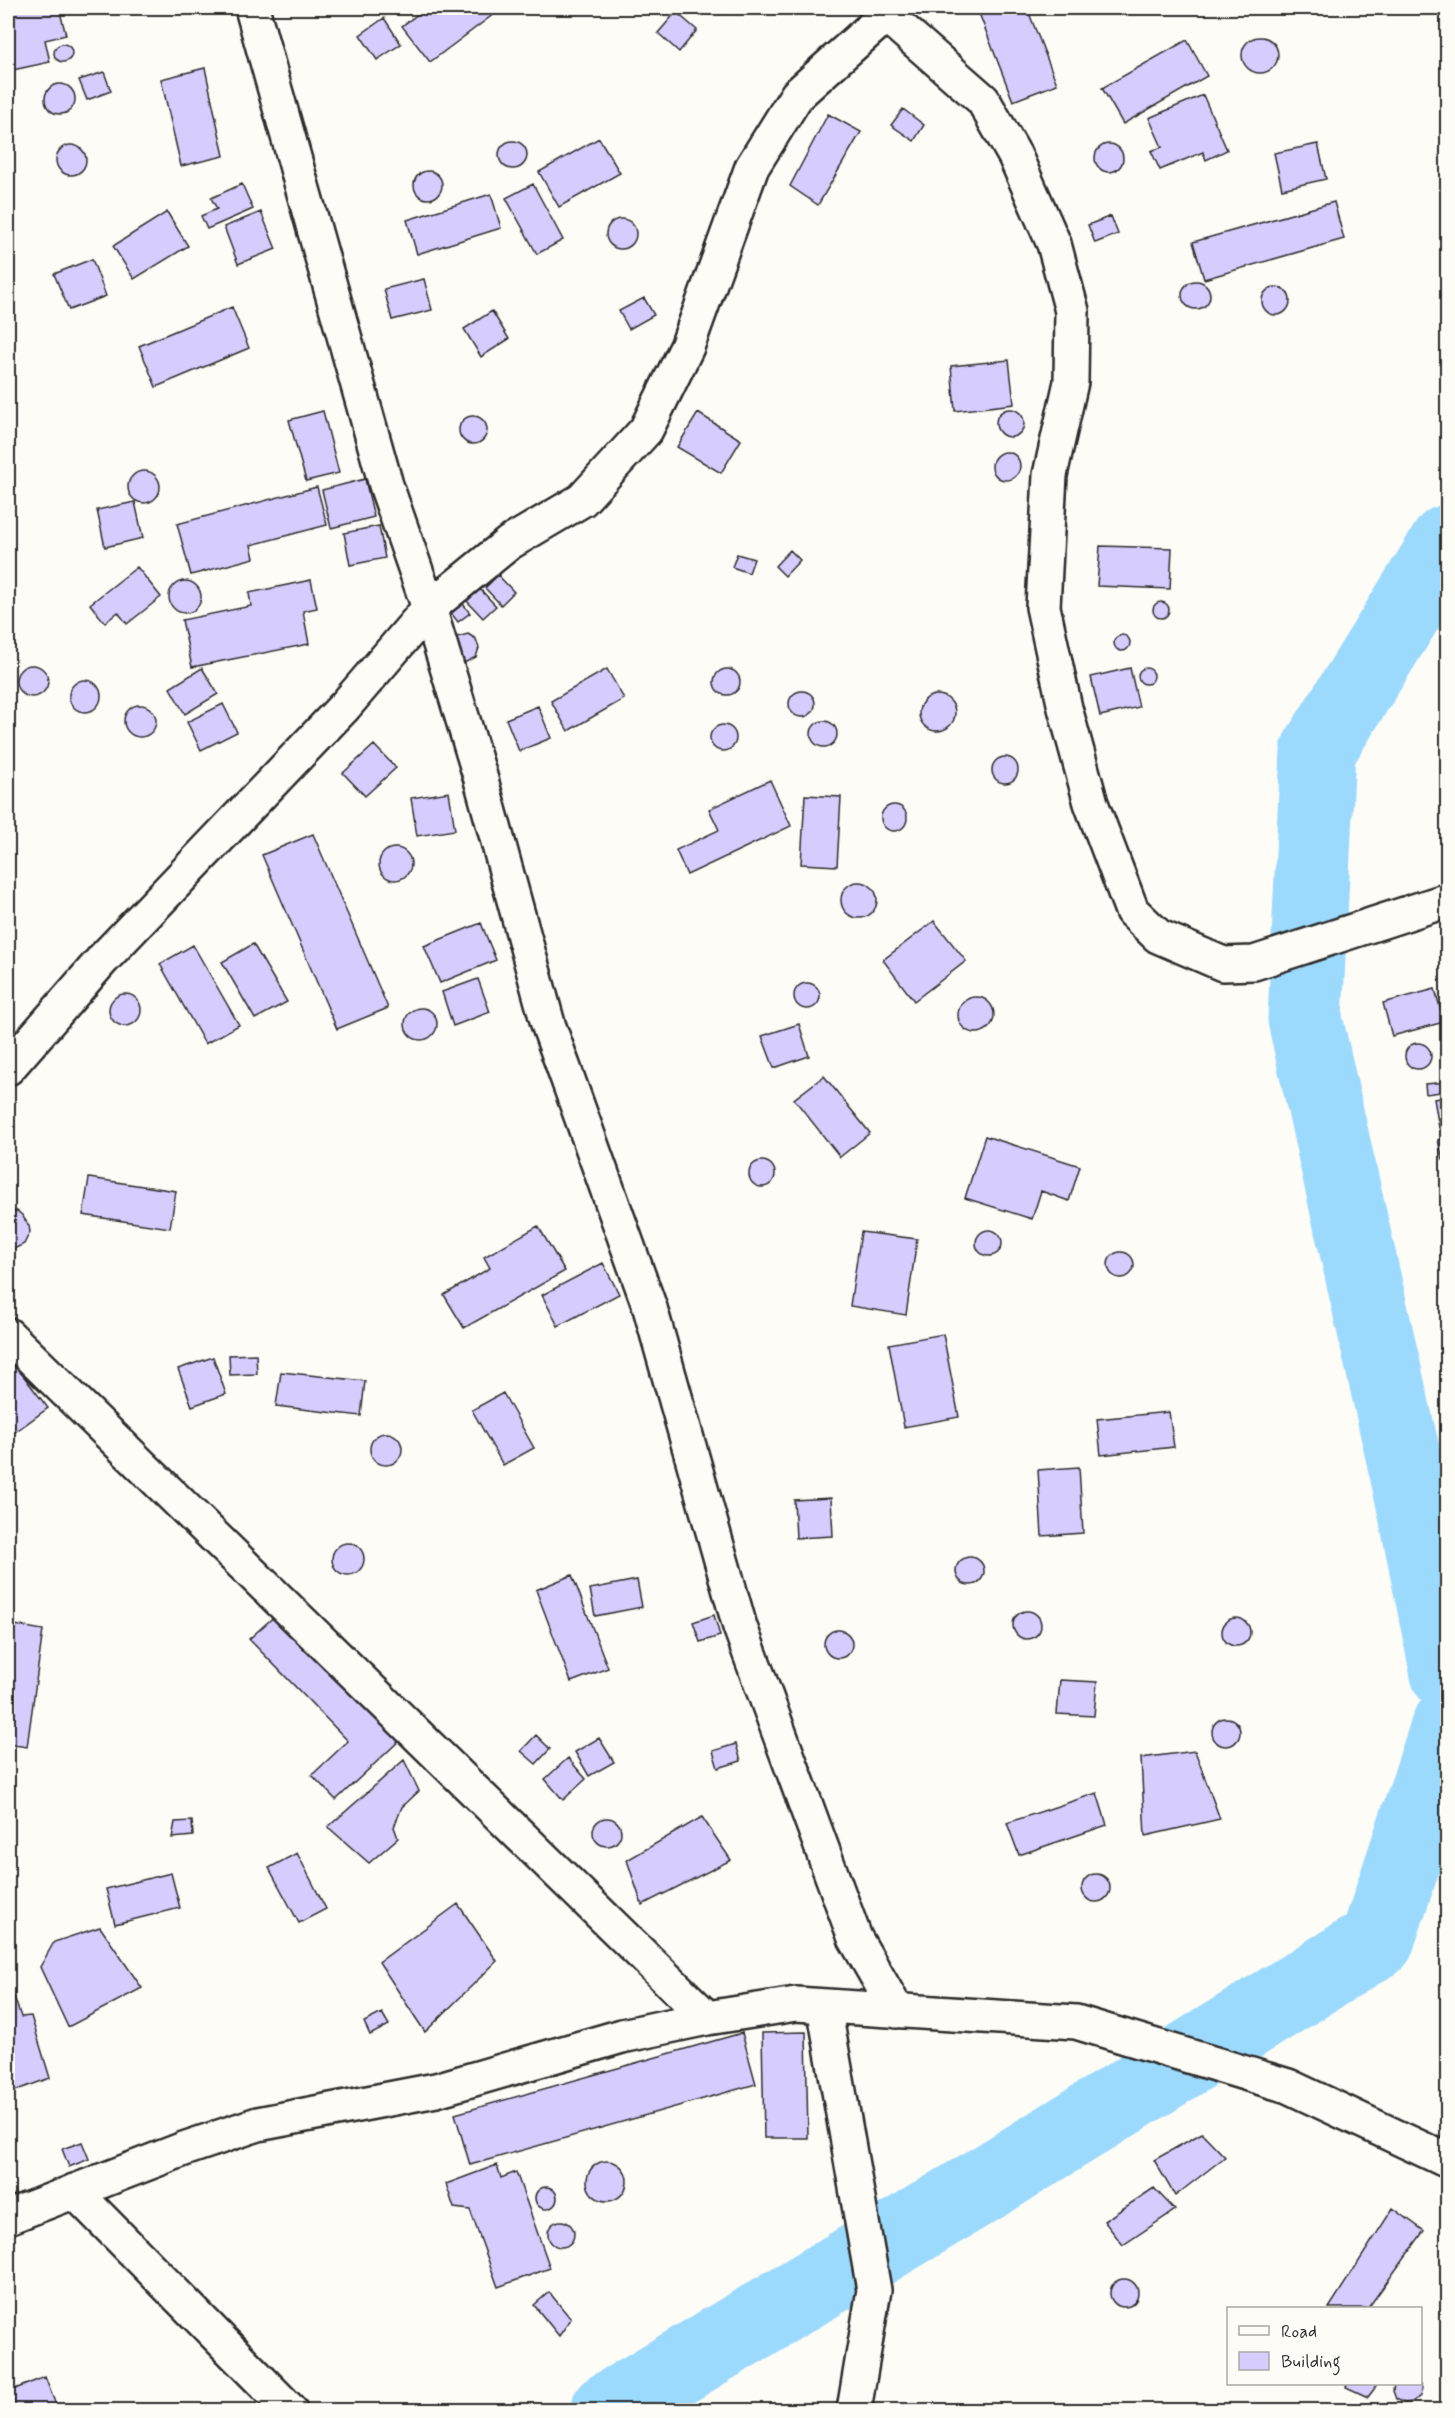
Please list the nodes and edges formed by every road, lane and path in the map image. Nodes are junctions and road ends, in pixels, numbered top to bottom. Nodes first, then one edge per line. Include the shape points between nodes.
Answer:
1 (252, 8) edge
2 (888, 11) edge
3 (429, 608) junction
4 (1446, 908) edge
5 (8, 1068) edge
6 (8, 1335) edge
7 (825, 2006) junction
8 (897, 2011) junction
9 (707, 2018) junction
10 (1448, 2162) edge
11 (74, 2192) junction
12 (8, 2217) edge
13 (290, 2410) edge
14 (854, 2410) edge

1 - 3 street via 386,485
2 - 3 street via 797,95 752,167 687,346 646,430 582,500 509,543
2 - 4 street via 983,100 1015,156 1054,244 1072,311 1071,382 1050,475 1043,607 1091,803 1132,911 1158,936 1223,964 1254,963
3 - 5 street via 345,706 103,959
3 - 8 street via 548,1024 650,1308 740,1627 855,1938
6 - 9 street
7 - 8 street
7 - 9 street via 796,2004
7 - 14 street via 874,2290
8 - 10 street via 1076,2022 1288,2086
9 - 11 street via 622,2036 436,2090 258,2124
11 - 12 street
11 - 13 street

